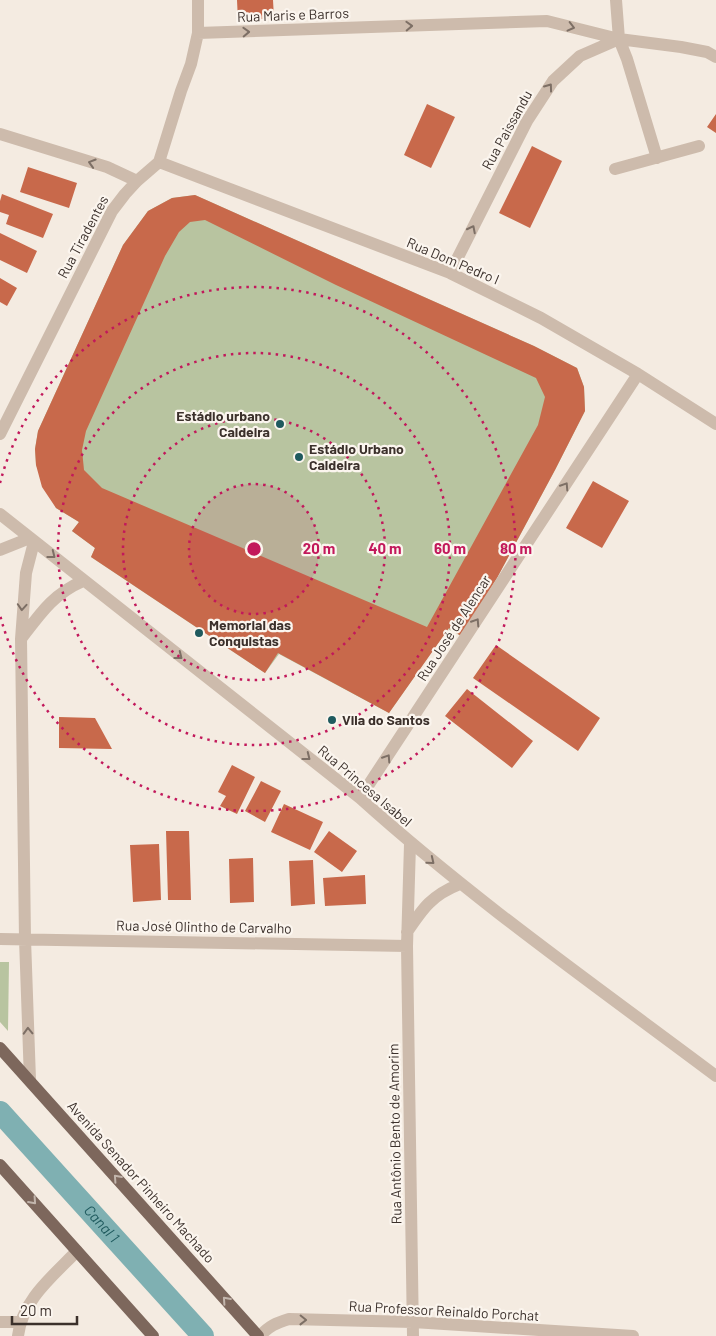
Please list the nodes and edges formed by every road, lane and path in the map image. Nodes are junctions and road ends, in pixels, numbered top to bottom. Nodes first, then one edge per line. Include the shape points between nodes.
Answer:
1 (198, 0) edge
2 (616, 0) edge
3 (198, 33) junction
4 (619, 39) junction
5 (716, 57) edge
6 (0, 134) edge
7 (699, 146) dead end
8 (657, 158) junction
9 (159, 162) junction
10 (615, 169) dead end
11 (137, 180) junction
12 (450, 273) junction
13 (638, 374) junction
14 (716, 424) edge
15 (0, 434) edge
16 (0, 514) edge
17 (32, 540) junction
18 (0, 550) edge
19 (84, 581) junction
20 (21, 639) junction
21 (360, 798) junction
22 (410, 844) junction
23 (460, 884) junction
24 (407, 932) junction
25 (0, 939) edge
26 (24, 939) junction
27 (407, 946) junction
28 (0, 1048) edge
29 (716, 1076) edge
30 (30, 1080) junction
31 (0, 1165) edge
32 (77, 1251) junction
33 (0, 1322) edge
34 (20, 1322) junction
35 (413, 1322) junction
36 (18, 1336) edge
37 (154, 1336) edge
38 (259, 1336) edge
39 (414, 1336) edge
40 (633, 1336) edge

1 - 3 street
2 - 4 street
3 -> 4 street, Rua Maris e Barros via 547,21
3 - 9 street
4 - 5 street, Rua Maris e Barros via 681,47
4 - 8 street
12 -> 4 street, Rua Paissandu via 527,121 553,81 580,56
11 -> 6 street via 107,167
7 - 8 street
8 - 10 street
9 - 11 street, Rua Tiradentes
9 - 12 street, Rua Dom Pedro I
11 - 15 street, Rua Tiradentes via 112,211
12 - 13 street, Rua Dom Pedro I via 541,318
13 - 14 street, Rua Dom Pedro I
21 -> 13 street, Rua José de Alencar
16 - 17 street, Rua Princesa Isabel
17 - 18 street
17 -> 19 street, Rua Princesa Isabel
17 -> 20 street
19 - 20 street via 49,603
19 -> 21 street, Rua Princesa Isabel
20 - 26 street
21 - 22 street, Rua Princesa Isabel
22 -> 23 street, Rua Princesa Isabel
22 - 24 street, Rua Antônio Bento de Amorim
23 - 24 street via 431,900
23 - 29 street, Rua Princesa Isabel
24 - 27 street, Rua Antônio Bento de Amorim
25 - 26 street, Rua José Olintho de Carvalho
26 - 27 street, Rua José Olintho de Carvalho
30 -> 26 street
27 - 35 street, Rua Antônio Bento de Amorim
28 - 30 main road, Avenida Senador Pinheiro Machado
38 -> 30 main road, Avenida Senador Pinheiro Machado
31 -> 32 main road
32 - 34 street via 32,1298
32 - 37 main road
33 - 34 street
34 - 36 street
38 -> 35 street, Rua Professor Reinaldo Porchat via 277,1322 289,1319
35 - 39 street, Rua Antônio Bento de Amorim
35 - 40 street, Rua Professor Reinaldo Porchat

